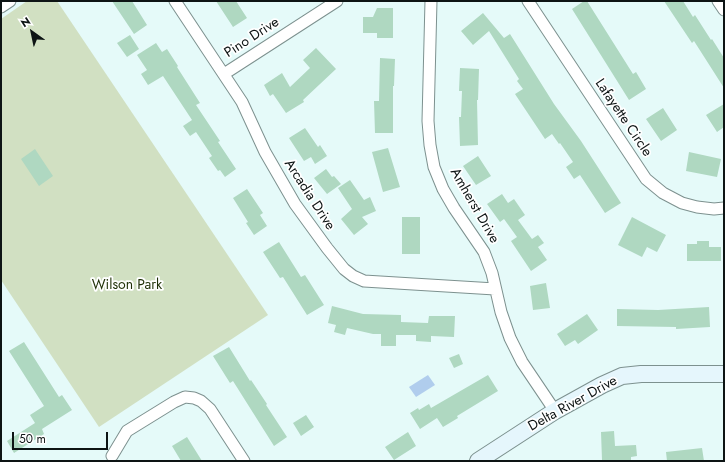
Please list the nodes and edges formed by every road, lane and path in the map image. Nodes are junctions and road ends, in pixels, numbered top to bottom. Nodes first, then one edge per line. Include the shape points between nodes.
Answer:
1 (10, 1) edge
2 (175, 1) edge
3 (337, 1) edge
4 (431, 1) edge
5 (528, 1) edge
6 (718, 1) edge
7 (1, 7) edge
8 (724, 10) edge
9 (224, 74) junction
10 (724, 208) edge
11 (496, 289) junction
12 (724, 374) edge
13 (555, 411) junction
14 (112, 456) dead end
15 (244, 461) edge
16 (478, 461) edge

1 - 7 street
2 - 9 street, Arcadia Drive
3 - 9 street, Pino Drive
4 - 11 street, Amherst Drive via 428,121 434,167 454,208 484,252
5 - 10 street, Lafayette Circle via 646,179 663,193 682,203 697,207
6 - 8 street
9 - 11 street, Arcadia Drive via 242,102 264,152 295,204 344,269 364,281
11 - 13 street, Amherst Drive via 510,338 522,362
12 - 13 street, Delta River Drive via 622,376
13 - 16 street, Delta River Drive
14 - 15 street via 127,431 174,402 194,398 201,400 210,409

